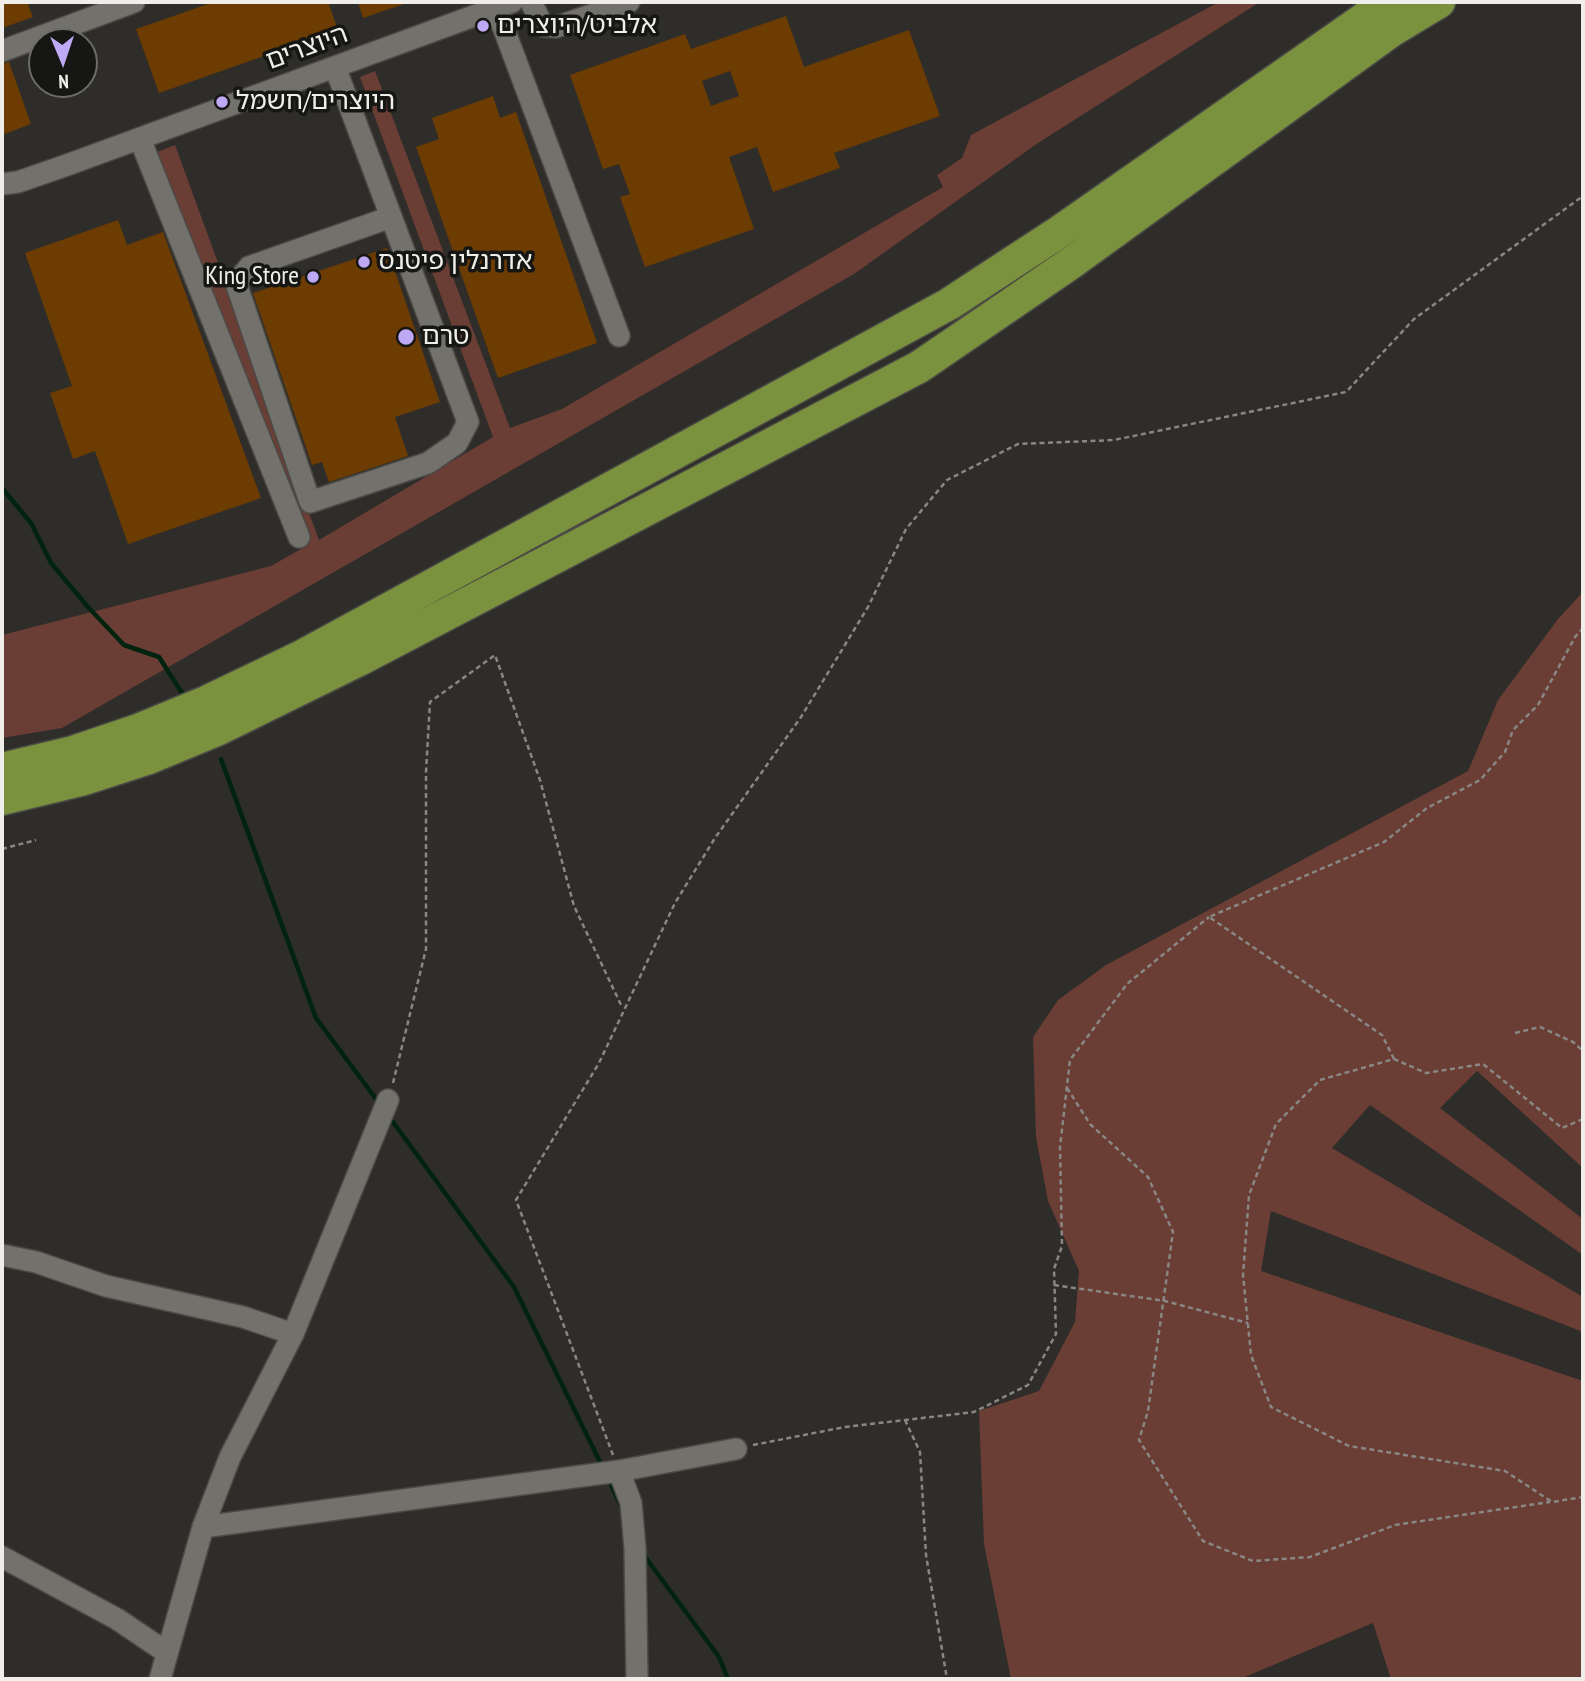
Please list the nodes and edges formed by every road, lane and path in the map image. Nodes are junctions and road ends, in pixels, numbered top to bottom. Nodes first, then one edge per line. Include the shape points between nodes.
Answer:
1 (134, 2) edge
2 (531, 2) edge
3 (629, 2) edge
4 (1388, 2) edge
5 (1439, 2) edge
6 (504, 5) edge
7 (2, 51) edge
8 (335, 67) junction
9 (140, 139) junction
10 (2, 184) edge
11 (1583, 196) edge
12 (391, 217) junction
13 (619, 336) dead end
14 (299, 537) dead end
15 (1583, 628) edge
16 (2, 769) edge
17 (2, 799) edge
18 (36, 841) dead end
19 (2, 849) edge
20 (1209, 917) junction
21 (623, 1009) junction
22 (1516, 1033) dead end
23 (1583, 1051) edge
24 (1394, 1059) junction
25 (1067, 1088) junction
26 (388, 1100) joint
27 (1583, 1119) edge
28 (2, 1255) edge
29 (1054, 1285) junction
30 (1165, 1301) junction
31 (1248, 1323) junction
32 (293, 1334) junction
33 (905, 1420) junction
34 (736, 1449) joint
35 (618, 1471) junction
36 (1583, 1497) edge
37 (1552, 1502) junction
38 (203, 1527) junction
39 (2, 1557) edge
40 (166, 1652) junction
41 (160, 1679) edge
42 (637, 1679) edge
43 (947, 1679) edge

1 - 7 street
2 - 3 street via 543,26 556,27
4 - 16 highway via 1056,234 914,323 300,657 138,730
5 - 17 highway via 1391,31 919,367 219,729 81,780
6 - 8 street, היוצרים
6 - 13 street
8 - 9 street, היוצרים
8 - 12 street
9 - 10 street, היוצרים
9 - 14 street
11 - 21 path via 1414,319 1346,392 1114,440 1018,444 947,480 906,529 868,607 801,718 715,838
12 - 12 street via 468,422 457,443 428,463 310,502 235,288 243,271 255,264
15 - 20 path via 1538,705 1513,730 1505,752 1480,780 1427,808 1384,842
18 - 19 path
20 - 24 path via 1382,1035
20 - 25 path via 1127,984 1070,1060
21 - 26 path via 574,906 540,780 495,655 430,702 426,949
21 - 35 path via 599,1063 516,1200
22 - 23 path via 1540,1027
24 - 27 path via 1426,1073 1483,1064 1562,1128
24 - 31 path via 1320,1080 1276,1124 1249,1195 1243,1275
25 - 29 path via 1060,1147 1062,1246
25 - 30 path via 1090,1124 1148,1177 1173,1232
26 - 32 street
28 - 32 street
29 - 30 path
29 - 33 path via 1056,1334 1028,1384 974,1412
30 - 31 path
30 - 37 path via 1148,1411 1139,1440 1203,1541 1253,1561 1310,1557 1395,1525
31 - 37 path via 1251,1355 1271,1407 1349,1446 1505,1471
32 - 38 street via 230,1457
33 - 34 path
33 - 43 path via 920,1452 926,1555
34 - 35 street
35 - 38 street
35 - 42 street via 631,1503
36 - 37 path
38 - 40 street
39 - 40 street via 117,1619
40 - 41 street

